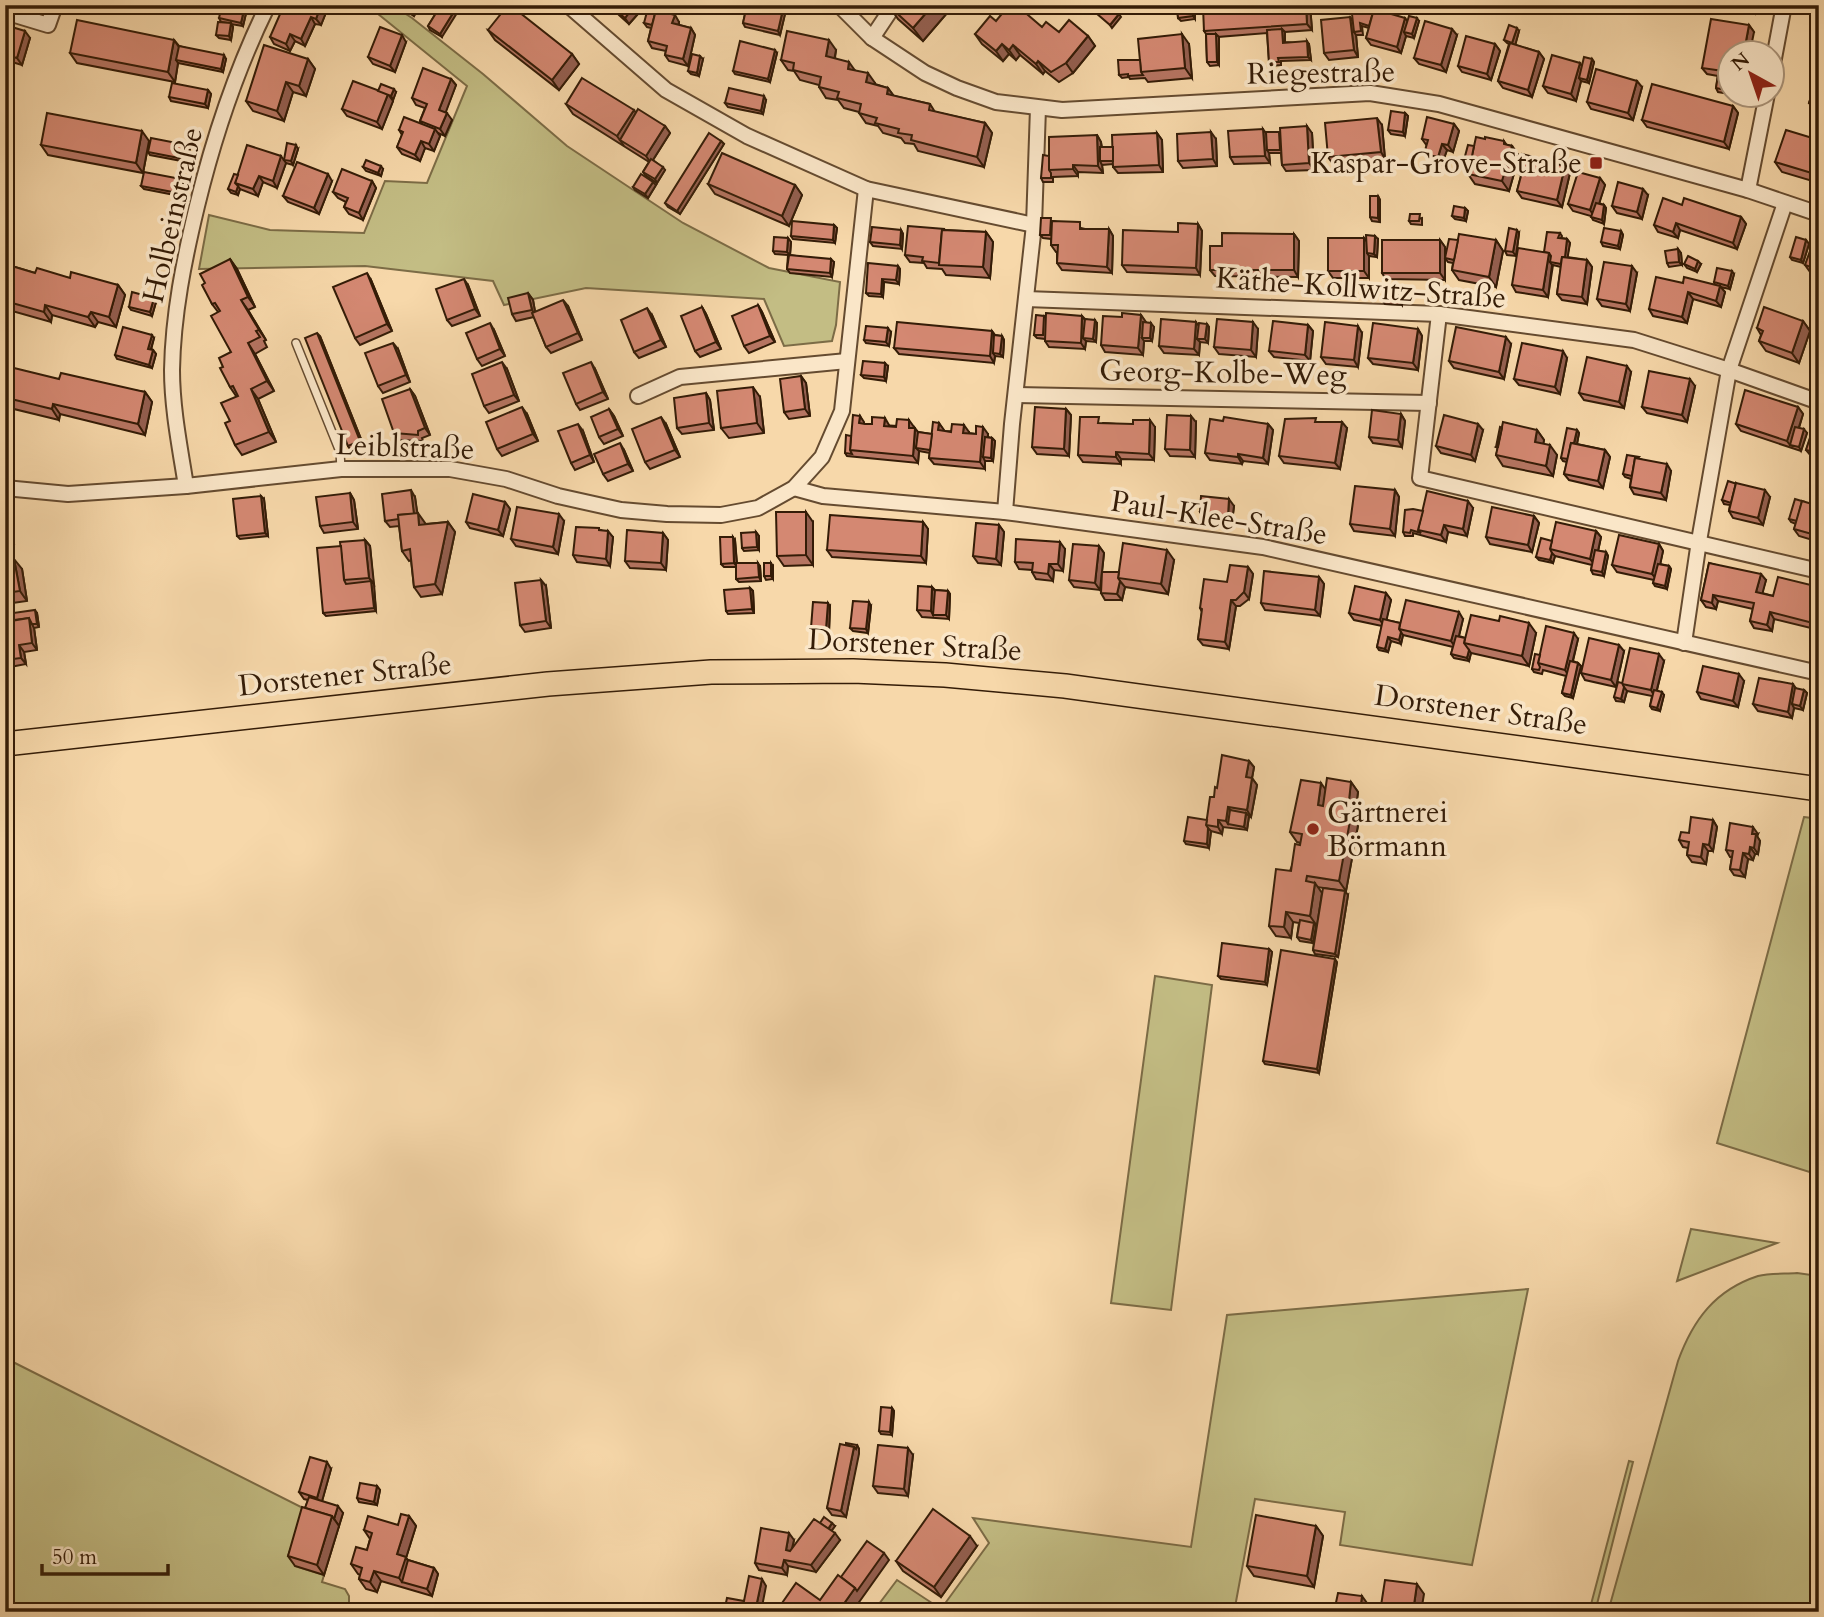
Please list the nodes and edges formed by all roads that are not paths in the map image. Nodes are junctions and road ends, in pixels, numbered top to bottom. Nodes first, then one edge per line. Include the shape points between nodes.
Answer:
1 (55, 5) edge
2 (268, 5) edge
3 (568, 5) edge
4 (839, 5) edge
5 (894, 5) edge
6 (1784, 5) edge
7 (5, 12) edge
8 (873, 37) junction
9 (1778, 38) edge
10 (1038, 108) junction
11 (1764, 108) edge
12 (866, 190) junction
13 (1748, 190) junction
14 (1785, 203) junction
15 (1819, 214) edge
16 (1034, 225) junction
17 (1026, 299) junction
18 (1439, 314) junction
19 (296, 343) dead end
20 (847, 361) junction
21 (1729, 370) junction
22 (638, 396) dead end
23 (1017, 396) junction
24 (1819, 402) edge
25 (1429, 403) junction
26 (341, 468) junction
27 (186, 486) junction
28 (5, 488) edge
29 (794, 488) junction
30 (1005, 512) junction
31 (1699, 541) junction
32 (1819, 571) edge
33 (1684, 643) junction
34 (1819, 673) edge
35 (5, 744) edge
36 (1819, 789) edge

1 - 7 street via 47,25
2 - 27 street, Holbeinstraße via 213,141 180,275 172,369
3 - 12 street via 666,90 747,136
4 - 8 street, Riegestraße
5 - 8 street
6 - 9 street
8 - 10 street, Riegestraße via 925,73 957,88 996,102
10 - 13 street, Riegestraße via 1370,93 1439,104
10 - 16 street
11 - 13 street
12 - 16 street
12 - 20 street, Leiblstraße
13 - 14 street, Riegestraße
14 - 15 street, Riegestraße
14 - 21 street
16 - 17 street
17 - 18 street, Käthe-Kollwitz-Straße
17 - 23 street
18 - 21 street, Käthe-Kollwitz-Straße via 1634,340
18 - 25 street
19 - 26 lane via 340,452
20 - 22 street via 680,377
20 - 29 street, Leiblstraße via 842,411 833,436 822,457
21 - 24 street, Käthe-Kollwitz-Straße
21 - 31 street
23 - 25 street, Georg-Kolbe-Weg
23 - 30 street
25 - 31 street via 1420,478
26 - 27 street, Leiblstraße
26 - 29 street, Leiblstraße via 450,469 621,510 667,514 721,515 758,508
27 - 28 street, Leiblstraße via 68,494
29 - 30 street via 823,496
30 - 33 street, Paul-Klee-Straße via 1263,547
31 - 32 street
31 - 33 street
33 - 34 street, Paul-Klee-Straße
35 - 36 main road, Dorstener Straße via 548,684 711,672 853,671 1065,686

